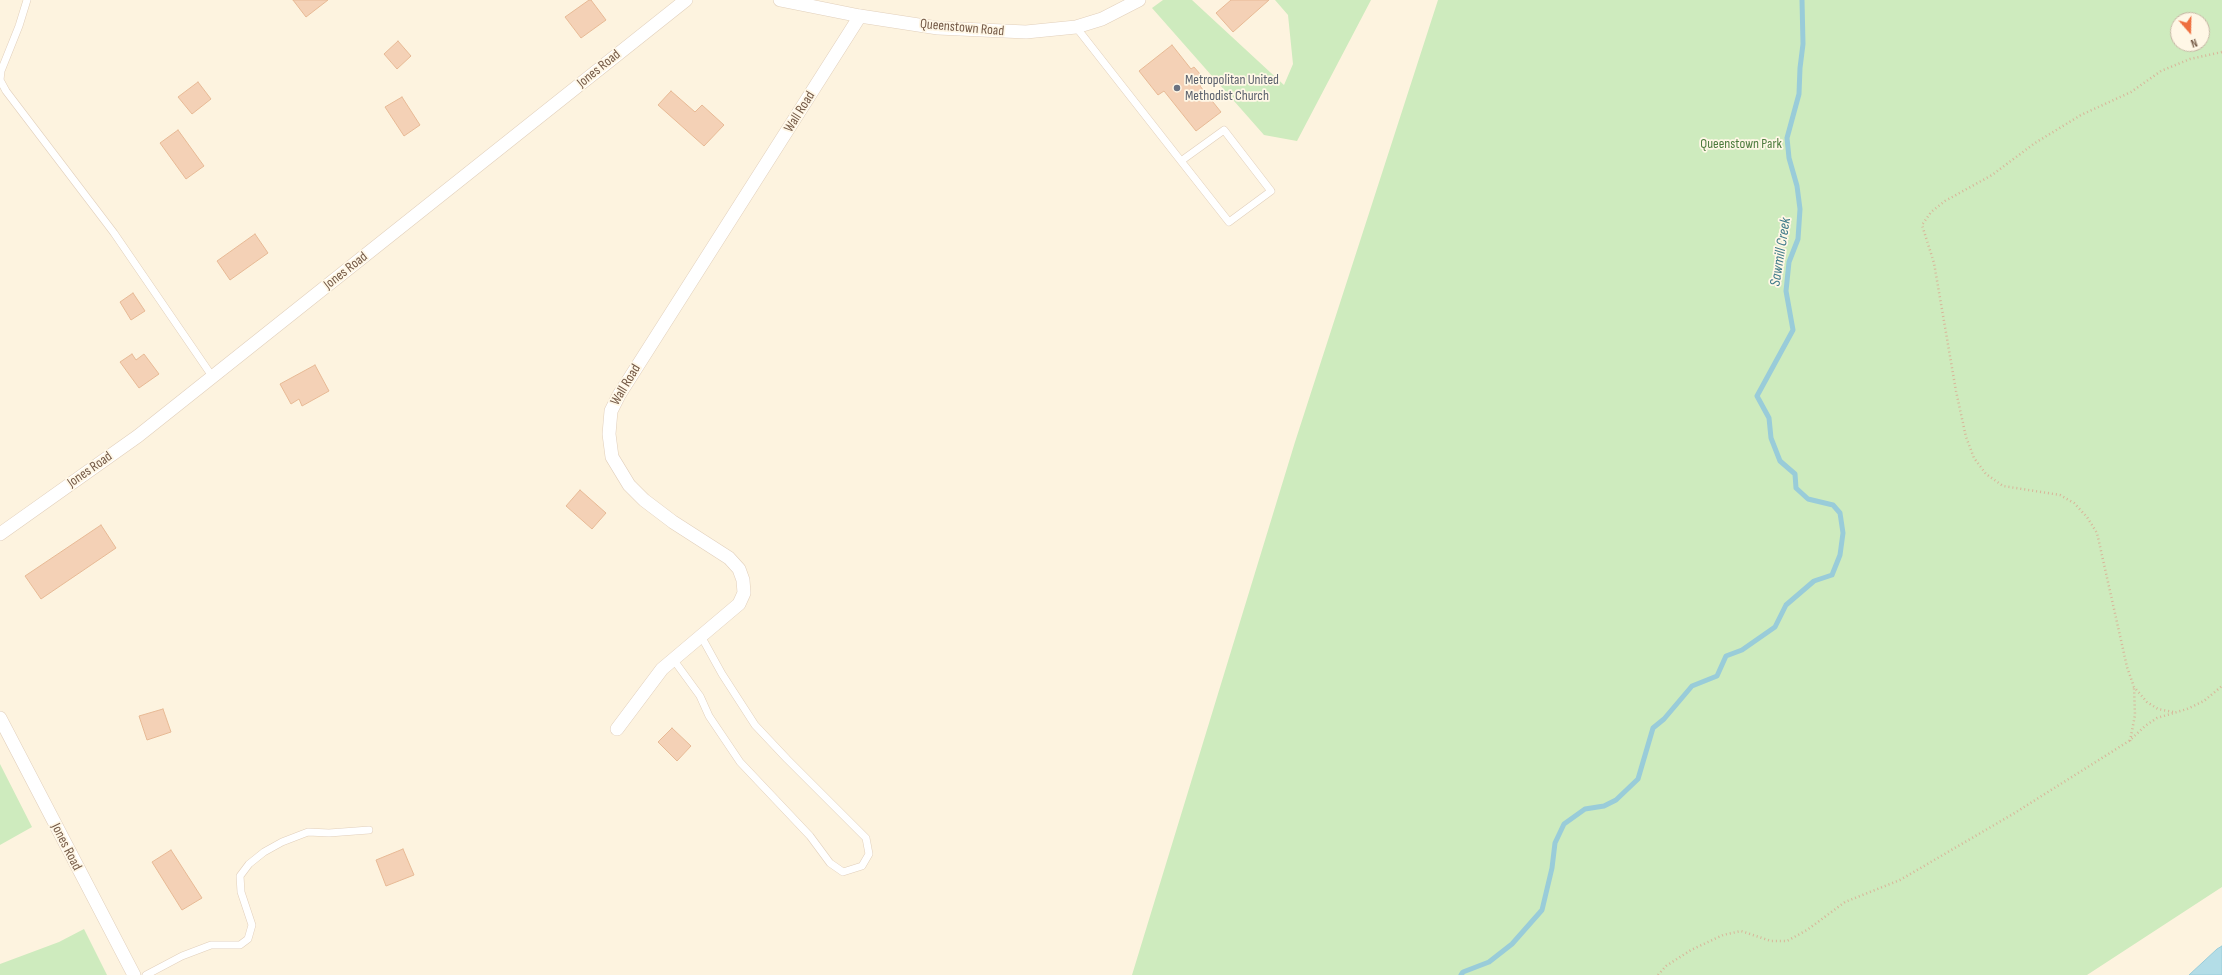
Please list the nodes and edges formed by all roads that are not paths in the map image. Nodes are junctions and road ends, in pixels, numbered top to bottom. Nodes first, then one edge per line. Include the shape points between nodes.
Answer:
1 (27, 0) edge
2 (686, 0) edge
3 (780, 0) edge
4 (1139, 0) edge
5 (860, 16) junction
6 (1076, 27) junction
7 (1181, 161) junction
8 (212, 376) junction
9 (0, 534) edge
10 (701, 636) junction
11 (673, 660) junction
12 (0, 718) edge
13 (617, 729) dead end
14 (369, 830) dead end
15 (134, 975) edge
16 (146, 975) edge

1 - 8 lane via 0,80 114,233
2 - 8 street, Jones Road
3 - 5 street, Queenstown Road
4 - 6 street, Queenstown Road via 1102,19
5 - 6 street, Queenstown Road via 938,28 990,32 1052,31
5 - 10 street, Wall Road via 611,411 609,434 612,457 629,485 644,500 729,558 739,569 744,593 739,604
6 - 7 lane
7 - 7 lane via 1229,222 1271,191 1224,130
8 - 9 street, Jones Road via 138,436
10 - 11 street, Wall Road
10 - 11 lane via 755,725 866,838 869,854 862,866 843,872 830,863 810,836 740,762 709,716 700,696
11 - 13 street, Wall Road via 662,669
12 - 15 street, Jones Road
14 - 16 lane via 308,832 264,852 249,864 240,876 241,892 252,925 248,939 240,945 210,945

